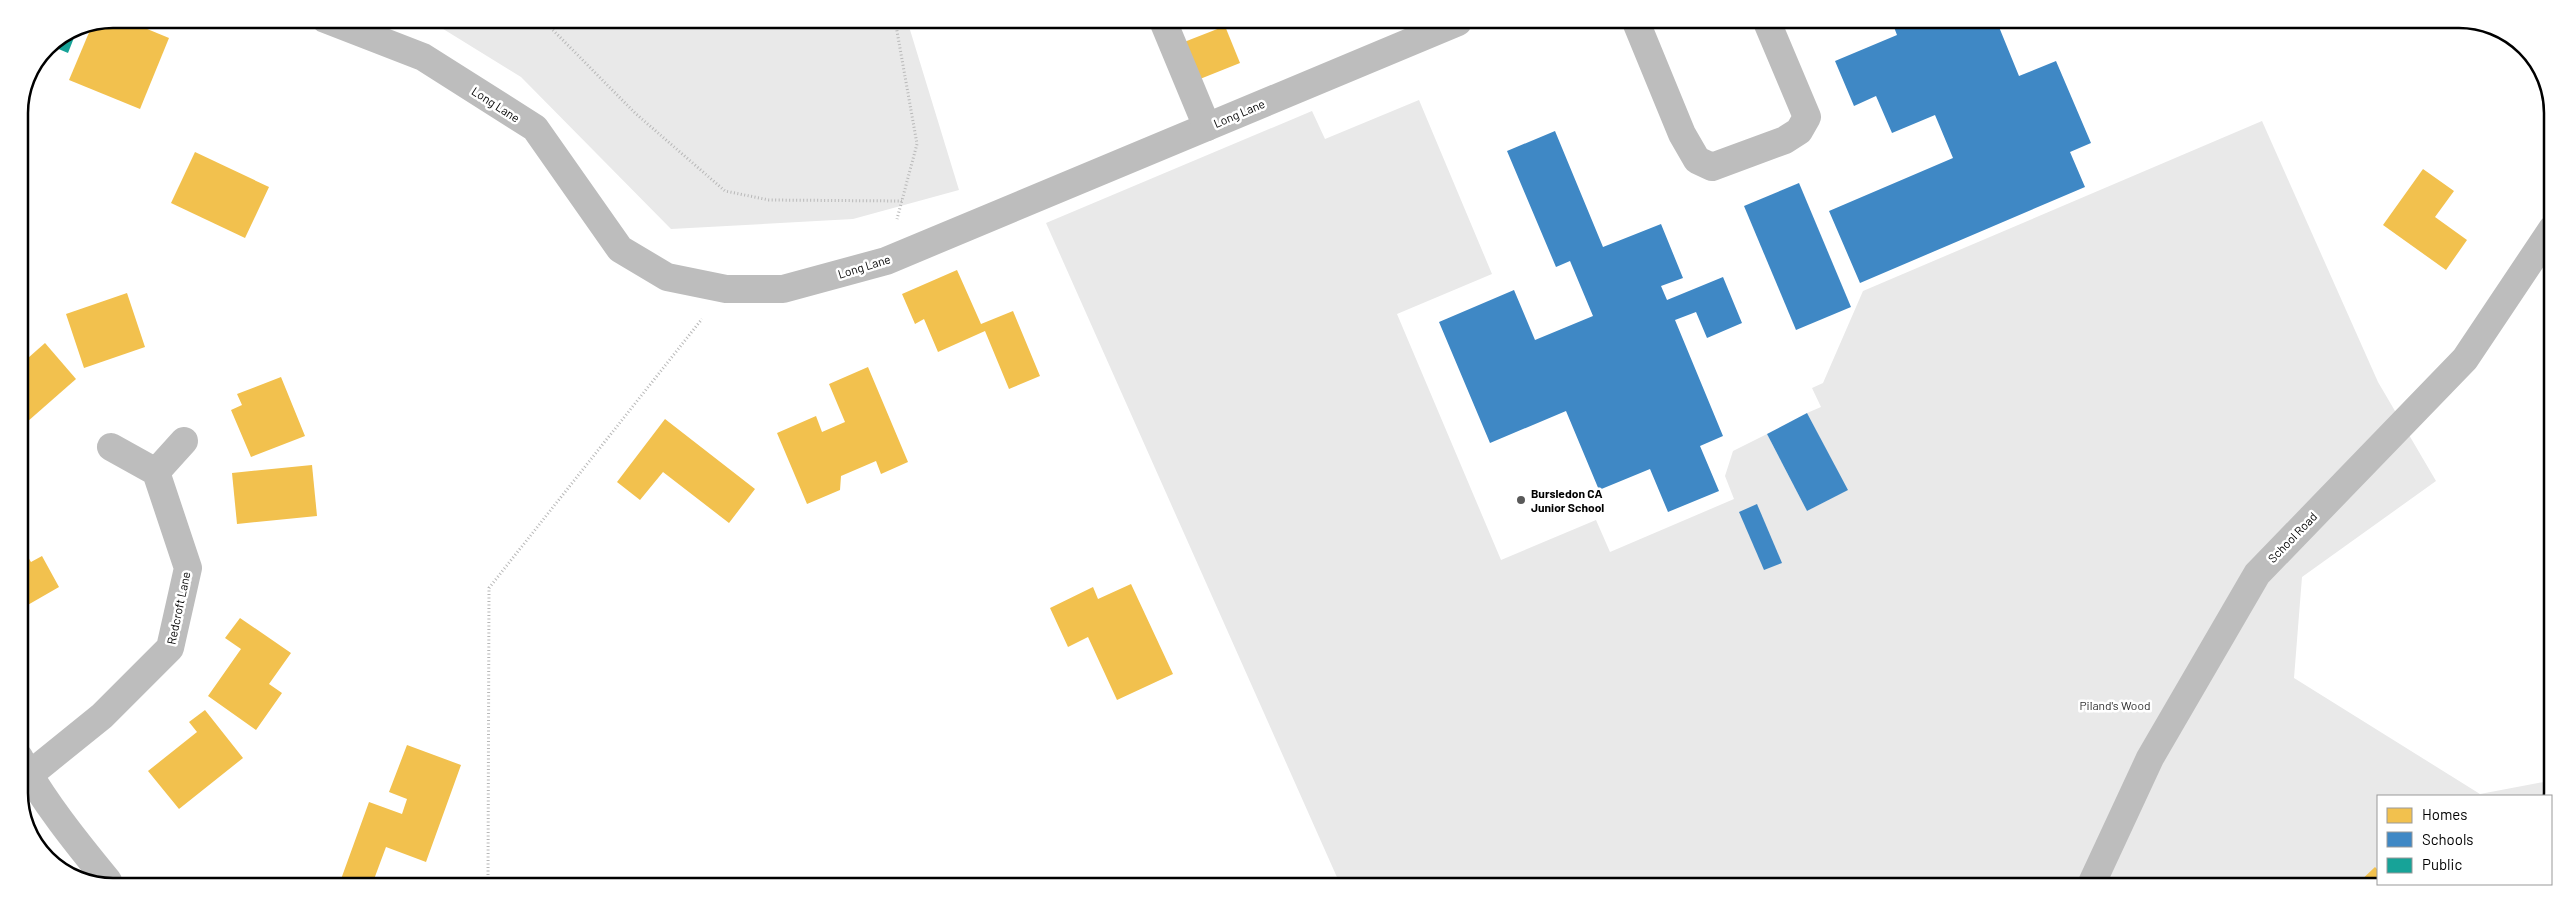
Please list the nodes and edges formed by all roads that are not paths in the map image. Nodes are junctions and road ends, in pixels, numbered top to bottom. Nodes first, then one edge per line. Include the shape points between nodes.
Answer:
1 (348, 28) edge
2 (1166, 28) edge
3 (1444, 28) edge
4 (1638, 28) edge
5 (1770, 28) edge
6 (1207, 126) junction
7 (2544, 241) edge
8 (184, 441) dead end
9 (111, 447) dead end
10 (156, 472) junction
11 (28, 763) edge
12 (28, 772) edge
13 (105, 877) edge
14 (2095, 878) edge

1 - 6 street, Long Lane via 423,57 535,128 620,249 667,277 726,289 783,289 886,260
2 - 6 street
3 - 6 street, Long Lane
4 - 5 street via 1682,134 1697,160 1712,167 1785,140 1799,131 1807,117
7 - 14 street, School Road via 2465,359 2256,574 2150,758
8 - 10 street
9 - 10 street
10 - 11 street, Redcroft Lane via 188,568 170,648 102,716
12 - 13 street, Redcroft Lane

